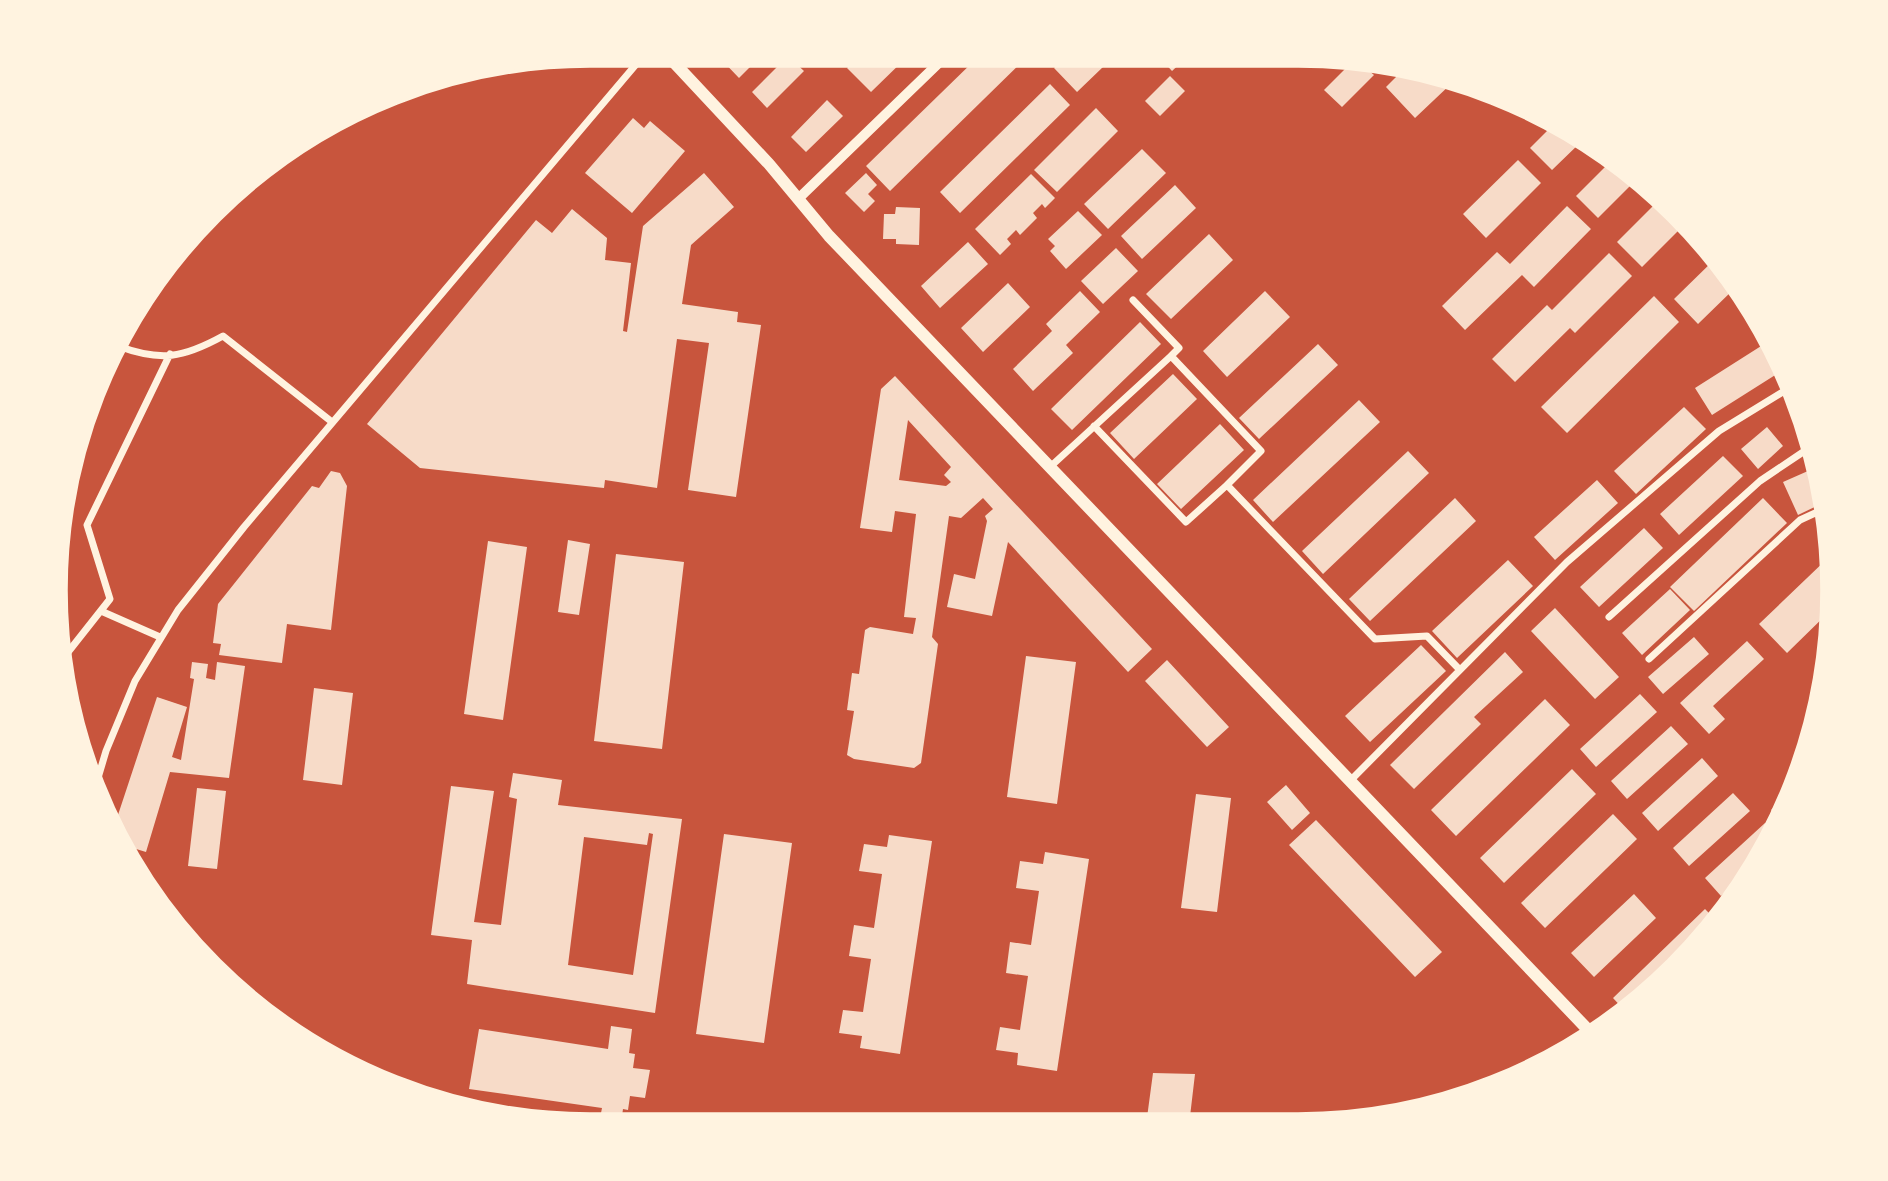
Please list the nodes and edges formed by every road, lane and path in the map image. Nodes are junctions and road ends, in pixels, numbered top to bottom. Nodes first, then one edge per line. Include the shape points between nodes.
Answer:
1 (635, 66) edge
2 (677, 66) edge
3 (936, 66) edge
4 (798, 199) junction
5 (1133, 300) dead end
6 (126, 349) edge
7 (170, 355) junction
8 (1171, 356) junction
9 (1783, 392) edge
10 (332, 422) junction
11 (1094, 426) junction
12 (1803, 452) edge
13 (1050, 467) junction
14 (1227, 485) junction
15 (1815, 513) edge
16 (101, 611) junction
17 (1609, 617) dead end
18 (160, 637) junction
19 (70, 650) edge
20 (1649, 659) dead end
21 (1460, 670) junction
22 (100, 774) edge
23 (1350, 781) junction
24 (1586, 1028) edge

1 - 10 street
2 - 4 main road
3 - 4 street
4 - 13 main road
5 - 8 street via 1179,348
6 - 7 street via 149,357
7 - 10 street via 196,351 223,336
7 - 16 street via 86,525 110,599
8 - 11 street
8 - 14 street via 1261,451
9 - 21 street via 1719,431 1567,562
10 - 18 street via 201,580
11 - 13 street
11 - 14 street via 1186,522
12 - 17 street via 1760,481
13 - 23 main road
14 - 21 street via 1375,639 1427,636
15 - 20 street via 1800,520
16 - 18 street
16 - 19 street
18 - 22 street via 120,715
21 - 23 street
23 - 24 main road

